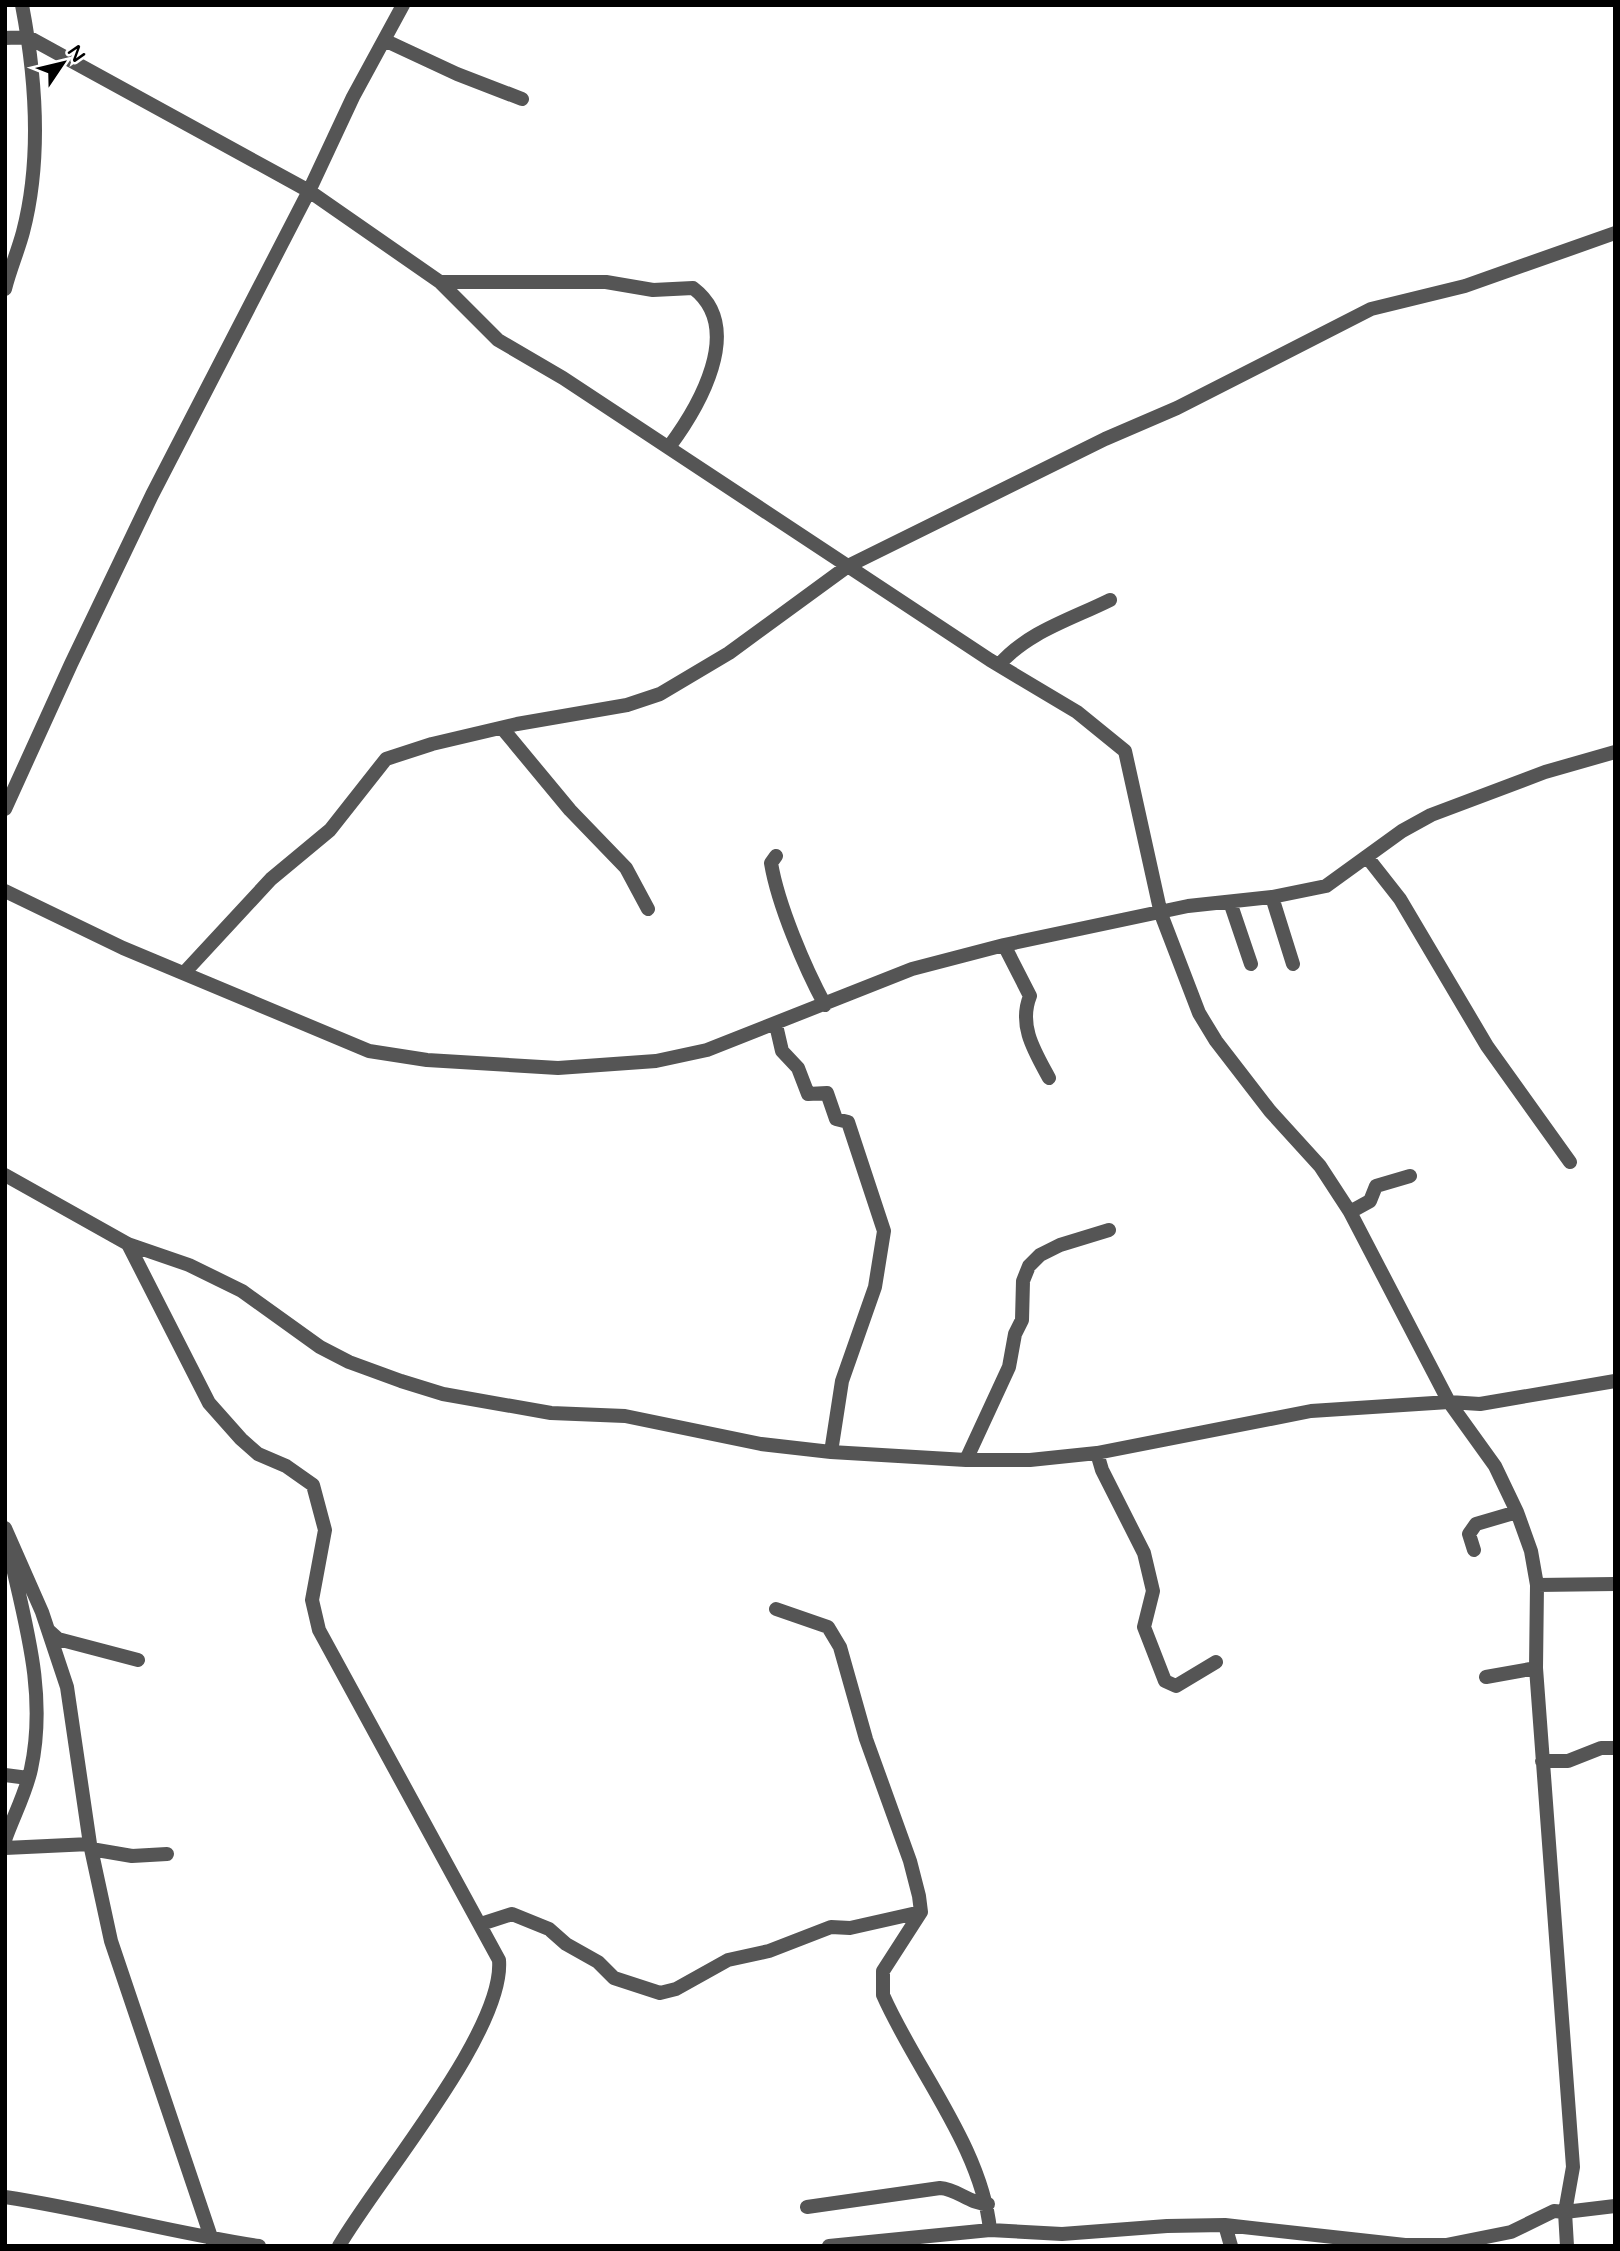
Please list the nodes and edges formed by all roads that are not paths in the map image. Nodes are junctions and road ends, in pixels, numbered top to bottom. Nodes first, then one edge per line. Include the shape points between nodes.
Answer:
1 (22, 5) edge
2 (404, 5) edge
3 (28, 37) junction
4 (5, 38) edge
5 (384, 40) junction
6 (522, 99) dead end
7 (309, 191) junction
8 (1615, 233) edge
9 (440, 282) junction
10 (5, 289) edge
11 (669, 447) junction
12 (848, 566) junction
13 (1110, 600) dead end
14 (999, 665) junction
15 (502, 728) junction
16 (1615, 752) edge
17 (5, 809) edge
18 (776, 856) dead end
19 (1367, 857) junction
20 (5, 891) edge
21 (1272, 897) junction
22 (1230, 902) junction
23 (648, 909) dead end
24 (1161, 914) junction
25 (1004, 945) junction
26 (1251, 964) dead end
27 (1293, 964) dead end
28 (184, 973) junction
29 (825, 1006) junction
30 (776, 1024) junction
31 (1049, 1078) dead end
32 (1570, 1162) dead end
33 (5, 1175) edge
34 (1410, 1176) dead end
35 (1350, 1212) junction
36 (1109, 1230) dead end
37 (128, 1244) junction
38 (1615, 1381) edge
39 (1449, 1402) junction
40 (831, 1452) junction
41 (1097, 1453) junction
42 (966, 1460) junction
43 (1517, 1512) junction
44 (7, 1531) edge
45 (1474, 1550) dead end
46 (1615, 1584) edge
47 (1537, 1585) junction
48 (12, 1592) edge
49 (776, 1609) dead end
50 (48, 1630) junction
51 (138, 1660) dead end
52 (1216, 1662) dead end
53 (1536, 1668) junction
54 (1486, 1677) dead end
55 (1615, 1748) edge
56 (1542, 1760) junction
57 (5, 1775) edge
58 (28, 1778) junction
59 (7, 1830) edge
60 (90, 1846) junction
61 (5, 1848) edge
62 (167, 1854) dead end
63 (921, 1913) junction
64 (481, 1924) junction
65 (5, 2197) edge
66 (988, 2204) junction
67 (1615, 2206) edge
68 (807, 2207) dead end
69 (1565, 2211) junction
70 (1225, 2225) junction
71 (990, 2230) junction
72 (212, 2242) edge
73 (1337, 2242) edge
74 (1405, 2245) edge
75 (259, 2246) edge
76 (339, 2246) edge
77 (829, 2246) edge
78 (1231, 2246) edge
79 (1567, 2246) edge

1 - 3 street
2 - 5 street
3 - 4 street
3 - 7 street
3 - 10 street via 35,110 30,193 24,230
5 - 6 street
5 - 7 street
7 - 9 street
7 - 17 street via 152,495
8 - 12 street via 1465,286 1371,309
9 - 11 street via 498,341
9 - 11 street via 606,282 653,290 693,288 712,308 717,329 710,380
11 - 12 street
12 - 14 street
12 - 15 street via 729,653 660,694 627,705
13 - 14 street via 1028,638
14 - 24 street via 1077,712 1125,751
15 - 23 street via 626,868
15 - 28 street via 386,759 330,830 271,879
16 - 19 street via 1545,772 1430,815
18 - 29 street via 771,863 778,889
19 - 21 street via 1326,887
19 - 32 street via 1400,899 1487,1046
20 - 28 street
21 - 22 street
21 - 27 street
22 - 24 street
22 - 26 street
24 - 25 street
24 - 35 street via 1194,1003 1216,1041 1270,1111 1304,1144
25 - 29 street via 912,969
25 - 31 street via 1030,996 1027,1029
28 - 30 street via 369,1051 427,1060 558,1068 656,1061 707,1049
29 - 30 street
30 - 40 street via 782,1051 798,1068 808,1094 827,1093 836,1119 848,1122 884,1231 875,1287 842,1381
33 - 37 street
34 - 35 street via 1376,1186 1370,1201
35 - 39 street
36 - 42 street via 1059,1245 1029,1266 1023,1281 1022,1320 1009,1367
37 - 40 street via 189,1265 242,1291 320,1347 349,1362 443,1394 551,1412 625,1416 761,1444
37 - 64 street via 209,1403 258,1454 313,1485 324,1530 312,1600 318,1630
38 - 39 street via 1480,1404
39 - 41 street via 1311,1411
39 - 43 street via 1495,1466
40 - 42 street
41 - 42 street
41 - 52 street via 1143,1553 1153,1591 1144,1628 1165,1681 1176,1686
43 - 45 street via 1476,1524 1469,1534
43 - 47 street
44 - 48 street
44 - 50 street
46 - 47 street
47 - 53 street
48 - 58 street via 36,1665
49 - 63 street via 828,1627 834,1634 910,1861
50 - 51 street via 58,1639
50 - 60 street via 67,1687
53 - 54 street
53 - 56 street
55 - 56 street via 1568,1760
56 - 69 street via 1573,2167
57 - 58 street
58 - 59 street
60 - 61 street
60 - 62 street via 132,1856
60 - 72 street via 110,1941
63 - 64 street via 850,1928 831,1927 769,1951 728,1960 660,1993 614,1978 549,1929 512,1914
63 - 66 street via 883,1970 883,1996 961,2141
64 - 76 street via 500,1970 482,2027
65 - 72 street via 75,2207
66 - 68 street via 940,2188
66 - 71 street
67 - 69 street
69 - 74 street via 1554,2211 1511,2232 1478,2241
69 - 79 street
70 - 71 street via 1062,2234
70 - 73 street
70 - 78 street
71 - 77 street
72 - 75 street
73 - 74 street

